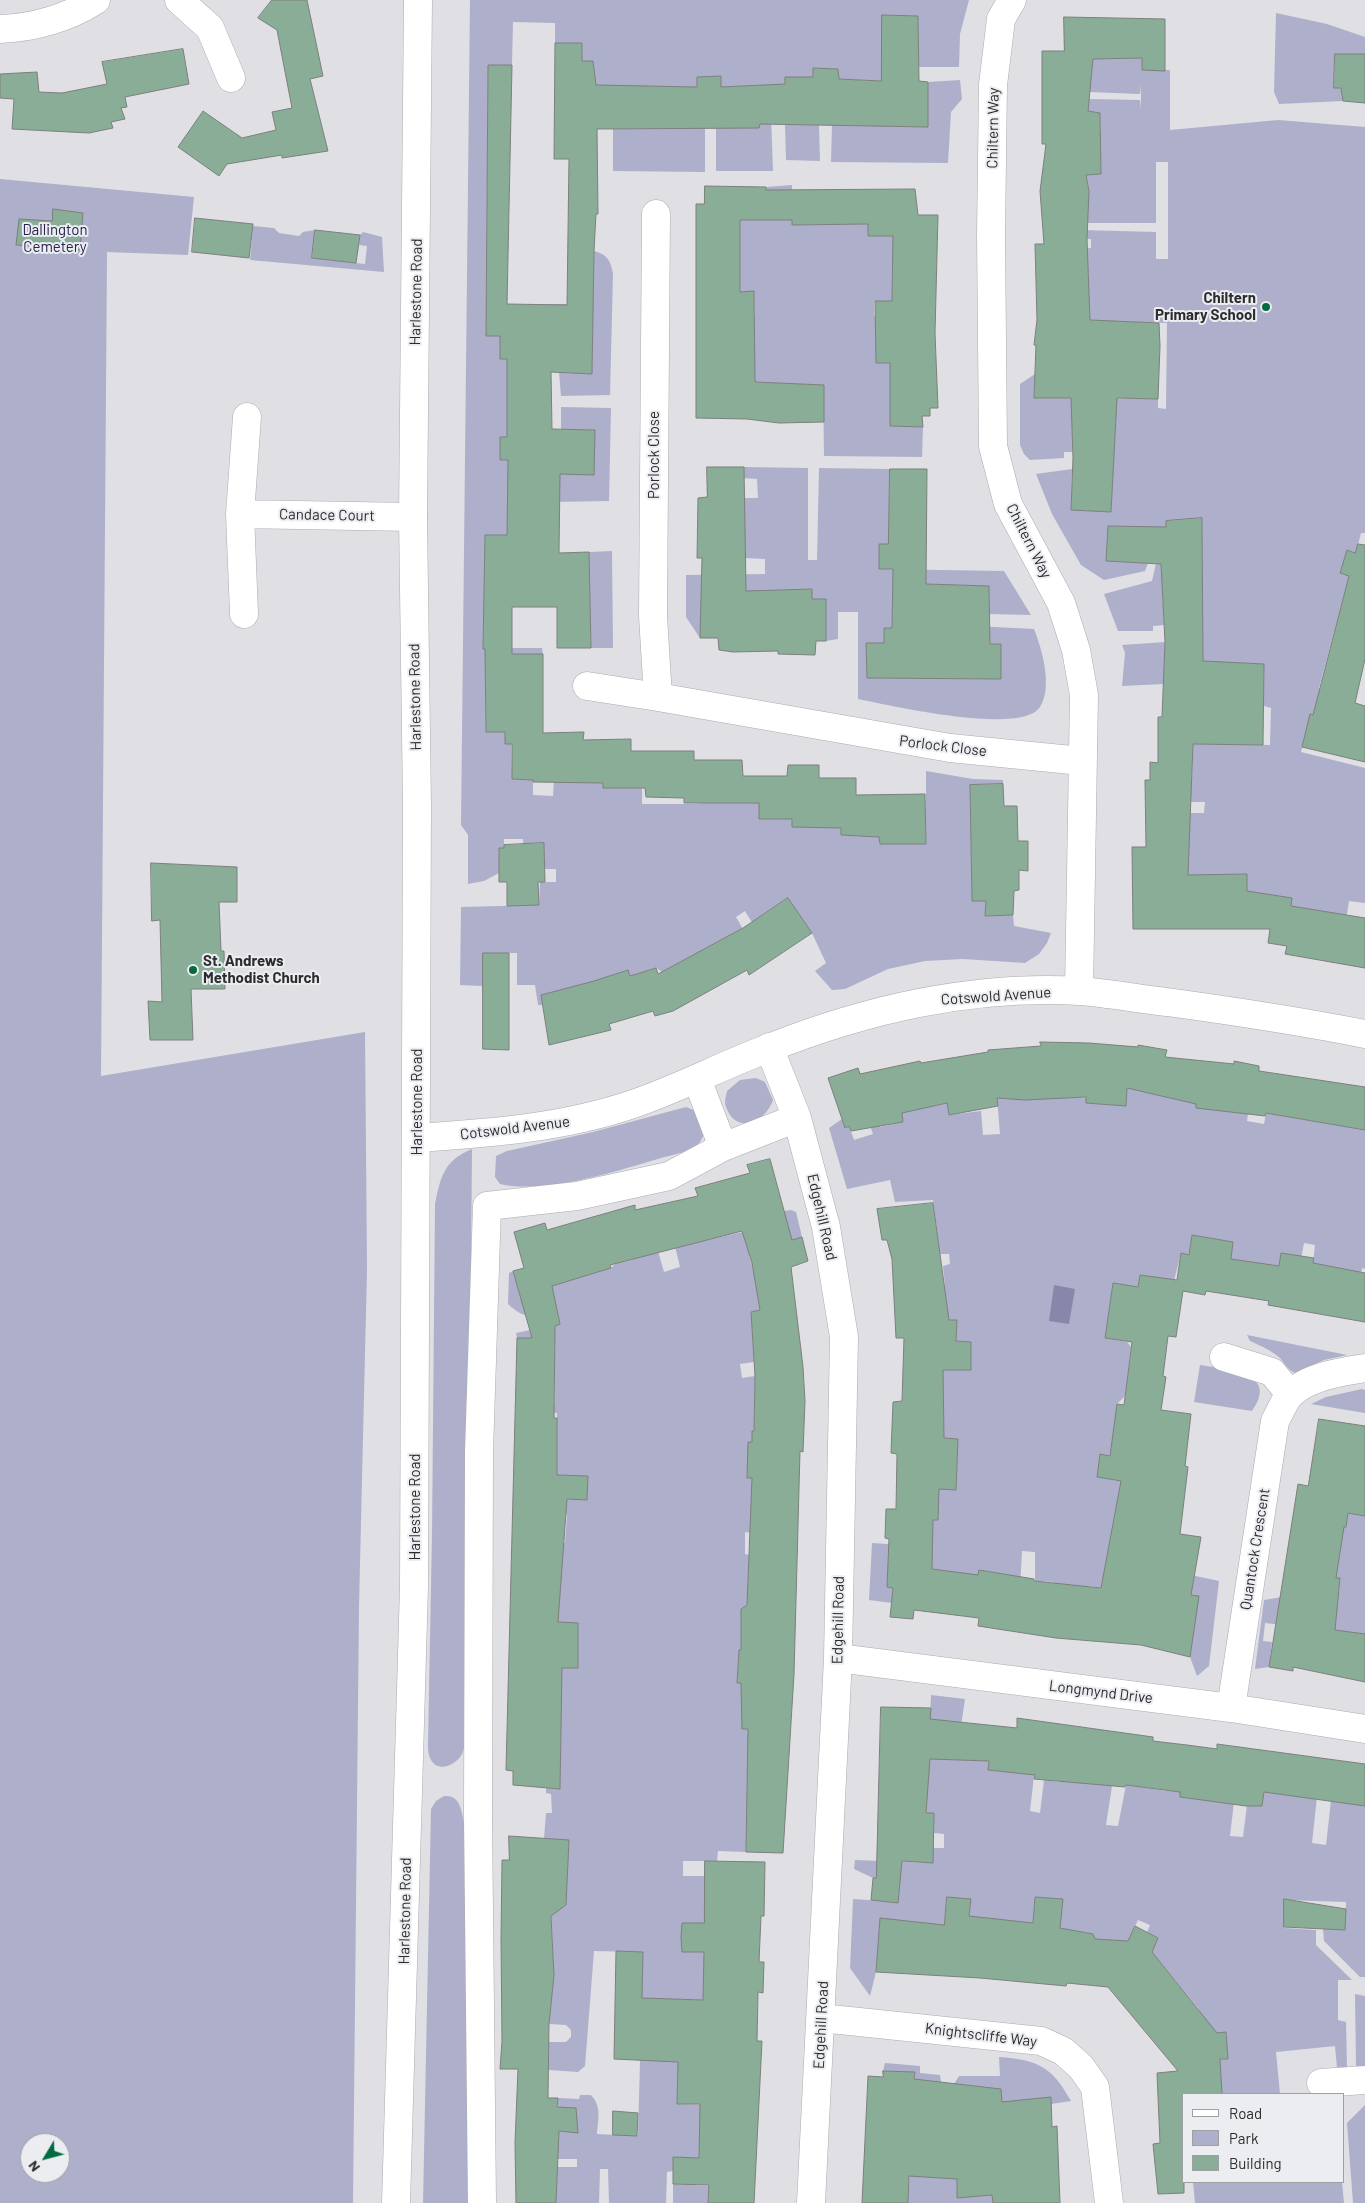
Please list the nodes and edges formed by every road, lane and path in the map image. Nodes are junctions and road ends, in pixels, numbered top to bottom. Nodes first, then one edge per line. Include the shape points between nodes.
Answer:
1 (96, 0) edge
2 (179, 0) edge
3 (418, 0) edge
4 (1012, 0) edge
5 (0, 29) edge
6 (231, 78) dead end
7 (656, 214) dead end
8 (248, 417) dead end
9 (240, 514) junction
10 (413, 517) junction
11 (244, 614) dead end
12 (588, 686) dead end
13 (658, 697) junction
14 (1082, 761) junction
15 (1079, 991) junction
16 (1365, 1034) edge
17 (769, 1047) junction
18 (697, 1079) junction
19 (797, 1118) junction
20 (416, 1138) junction
21 (723, 1147) junction
22 (1224, 1357) dead end
23 (1365, 1368) edge
24 (1290, 1394) junction
25 (838, 1658) junction
26 (1231, 1708) junction
27 (1365, 1729) edge
28 (821, 2018) junction
29 (1365, 2080) edge
30 (1321, 2083) dead end
31 (396, 2203) edge
32 (482, 2203) edge
33 (811, 2203) edge
34 (1109, 2203) edge

1 - 5 street via 60,18
2 - 6 street via 210,28
3 - 10 street, Harlestone Road
4 - 14 street, Chiltern Way via 1001,19 993,86 993,446 1008,504 1061,603 1076,650 1084,695
7 - 13 street, Porlock Close via 653,616
8 - 9 street
9 - 10 street, Candace Court
9 - 11 street
10 - 20 street, Harlestone Road via 417,806
12 - 13 street, Porlock Close
13 - 14 street, Porlock Close via 950,748
14 - 15 street, Chiltern Way
15 - 16 street, Cotswold Avenue via 1250,1013
15 - 17 street, Cotswold Avenue via 1020,991 922,1003 877,1012
17 - 18 street, Cotswold Avenue
17 - 19 street, Edgehill Road
18 - 20 street, Cotswold Avenue via 633,1104 566,1123
18 - 21 street
19 - 21 street
19 - 25 street, Edgehill Road via 826,1227 844,1336
20 - 31 street, Harlestone Road via 414,1586
21 - 32 street via 669,1176 577,1196 487,1206 479,1482
22 - 24 street via 1272,1372
23 - 24 street via 1337,1372
24 - 26 street, Quantock Crescent via 1275,1422
25 - 26 street, Longmynd Drive
25 - 28 street, Edgehill Road
26 - 27 street, Longmynd Drive
28 - 33 street, Edgehill Road
28 - 34 street, Knightscliffe Way via 1041,2041 1063,2051 1081,2067 1095,2087
29 - 30 street

